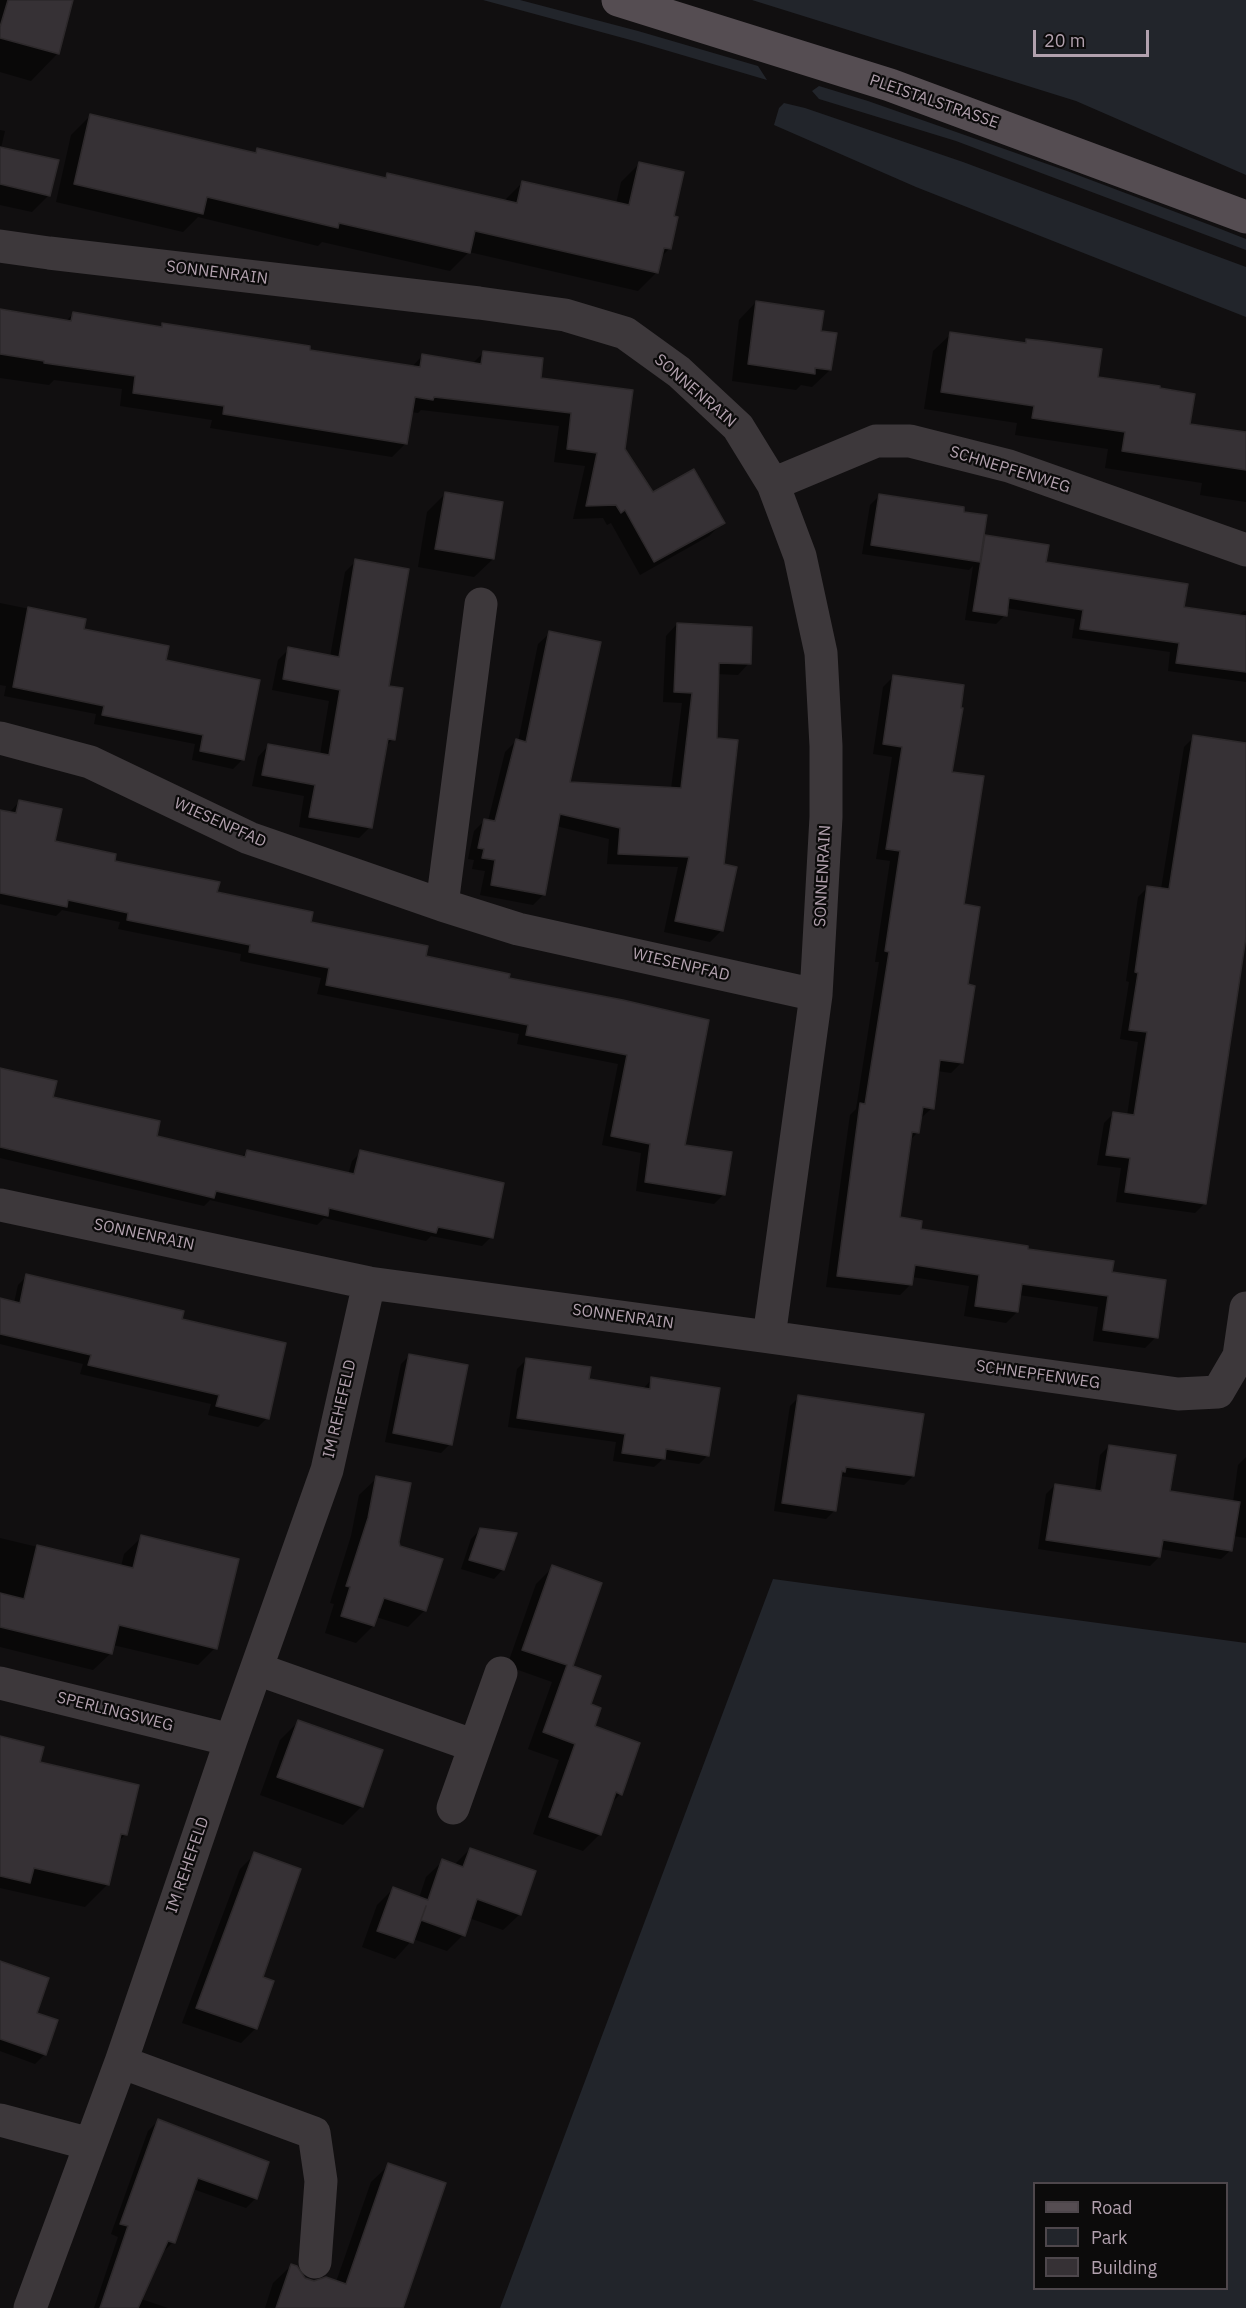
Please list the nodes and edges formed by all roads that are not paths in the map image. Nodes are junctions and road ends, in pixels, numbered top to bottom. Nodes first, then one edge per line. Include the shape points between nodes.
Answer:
1 (618, 0) edge
2 (1246, 216) edge
3 (0, 246) edge
4 (772, 484) junction
5 (1246, 550) edge
6 (481, 604) dead end
7 (0, 738) edge
8 (442, 905) junction
9 (816, 995) junction
10 (0, 1205) edge
11 (369, 1282) junction
12 (1246, 1308) edge
13 (769, 1337) junction
14 (257, 1669) junction
15 (501, 1672) dead end
16 (0, 1683) edge
17 (231, 1740) junction
18 (475, 1746) junction
19 (453, 1808) dead end
20 (121, 2062) junction
21 (0, 2121) edge
22 (90, 2144) junction
23 (315, 2262) dead end
24 (30, 2308) edge

1 - 2 main road, PLEISTALSTRASSE via 890,85
3 - 4 street, SONNENRAIN via 479,303 565,315 625,333 679,372 738,428
4 - 5 street, SCHNEPFENWEG via 876,441 910,441 1009,466
4 - 9 street, SONNENRAIN via 800,556 821,653 826,817
6 - 8 street
7 - 8 street, WIESENPFAD via 90,762 249,838
8 - 9 street, WIESENPFAD via 518,929
9 - 13 street, SONNENRAIN
10 - 11 street, SONNENRAIN
11 - 13 street, SONNENRAIN
11 - 14 street, IM REHEFELD via 327,1470
12 - 13 street, SCHNEPFENWEG via 1239,1356 1218,1392 1178,1395
14 - 17 street, IM REHEFELD
14 - 18 street
15 - 18 street
16 - 17 street, SPERLINGSWEG
17 - 20 street, IM REHEFELD
18 - 19 street
20 - 22 street, IM REHEFELD
20 - 23 street via 314,2133 321,2181
21 - 22 street
22 - 24 street, IM REHEFELD

